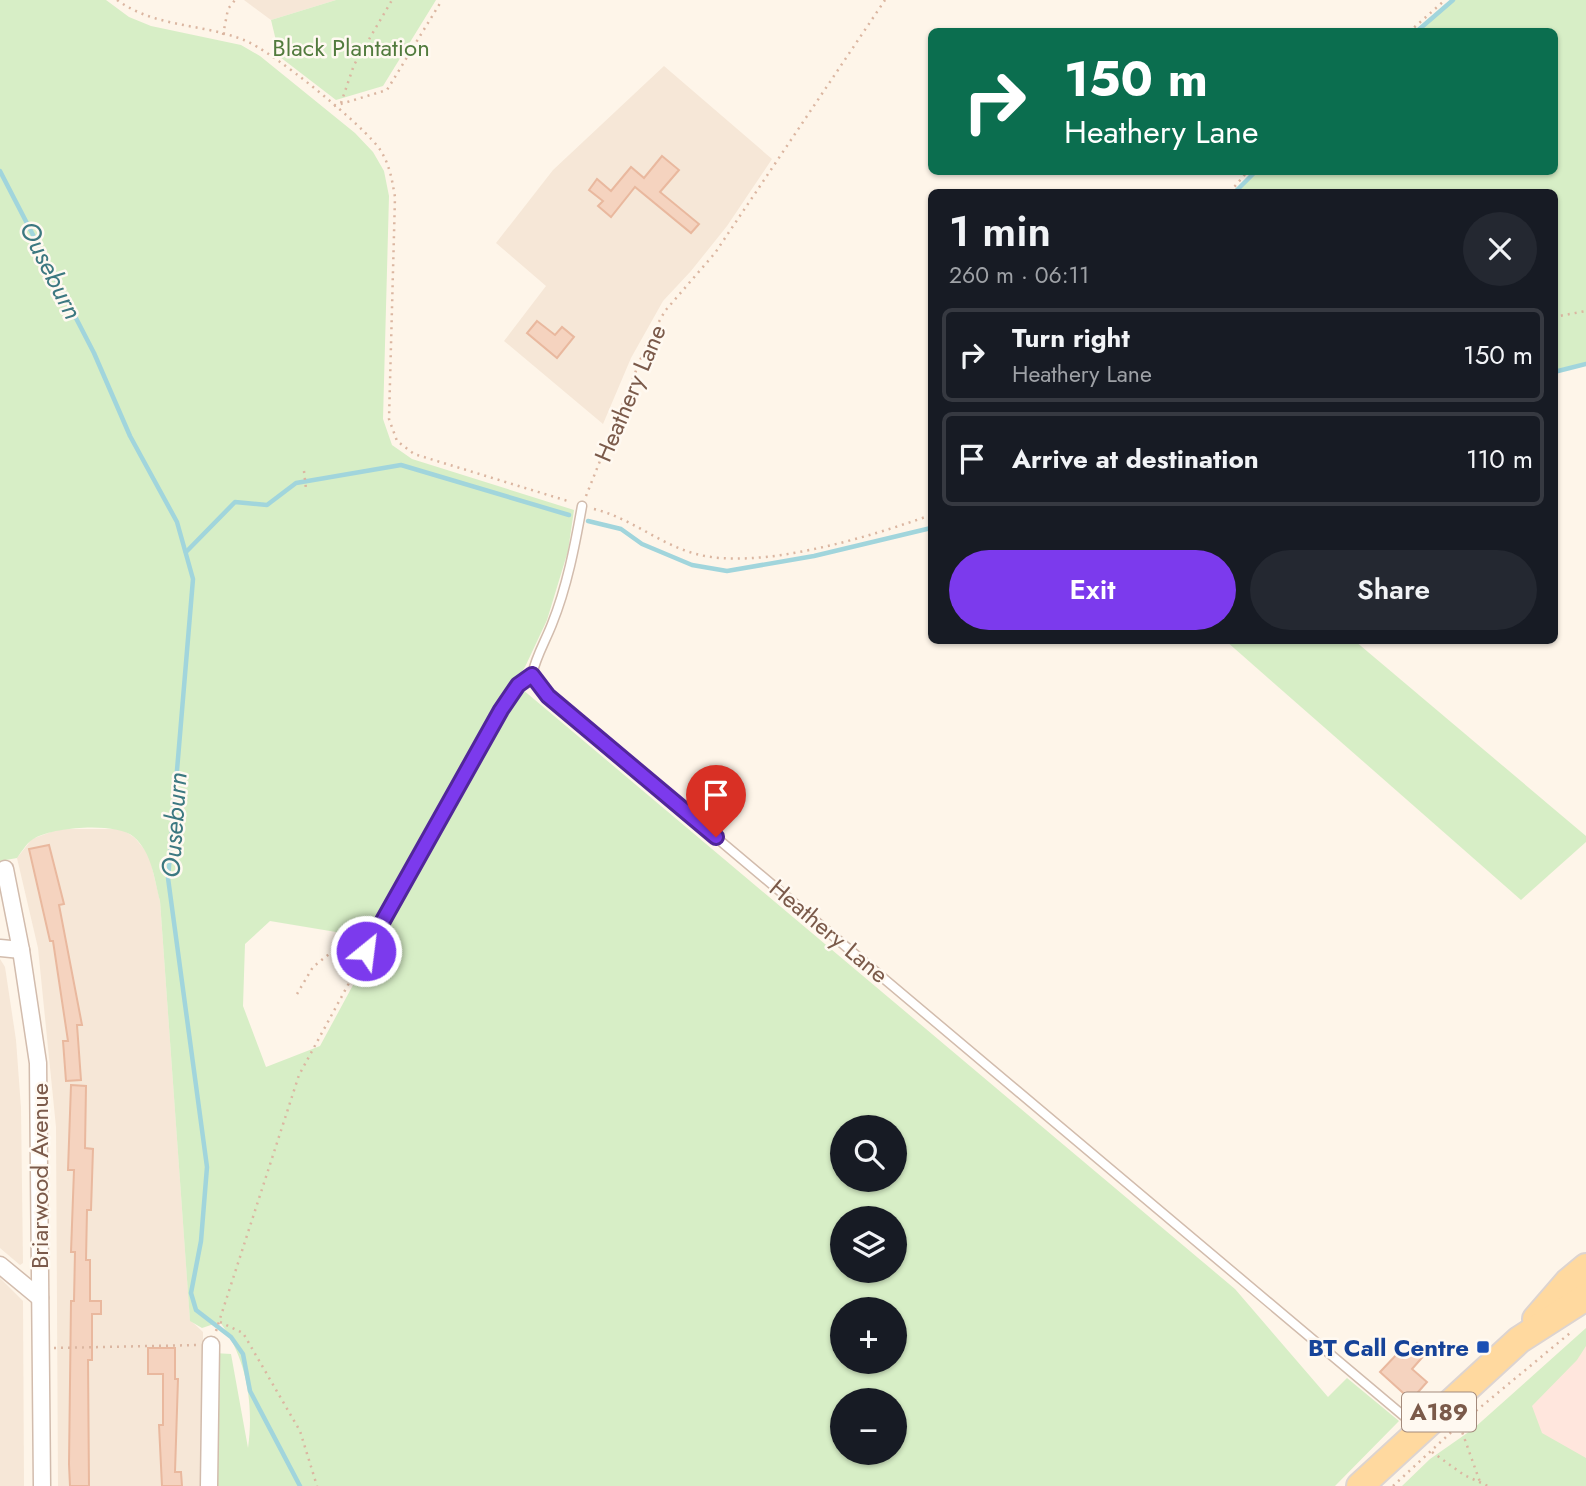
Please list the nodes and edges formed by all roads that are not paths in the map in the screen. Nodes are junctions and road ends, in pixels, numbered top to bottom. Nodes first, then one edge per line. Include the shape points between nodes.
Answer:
1 (582, 506) road end
2 (532, 675) junction
3 (5, 869) dead end
4 (0, 948) edge
5 (22, 950) junction
6 (366, 951) road end
7 (0, 1265) edge
8 (1586, 1267) edge
9 (1586, 1297) edge
10 (40, 1298) junction
11 (213, 1340) road end
12 (1520, 1340) junction
13 (1426, 1440) junction
14 (42, 1486) edge
15 (209, 1486) edge
16 (1360, 1486) edge

1 - 2 lane via 552,624
2 - 6 lane via 518,685 501,710
2 - 13 lane, Heathery Lane via 558,705
3 - 5 street, Briarwood Avenue
4 - 5 street
5 - 10 street, Briarwood Avenue via 38,1063
7 - 10 street
8 - 12 main road, A189
9 - 12 main road, A189
10 - 14 street, Briarwood Avenue
11 - 15 street
12 - 13 main road, A189
13 - 16 main road, A189

